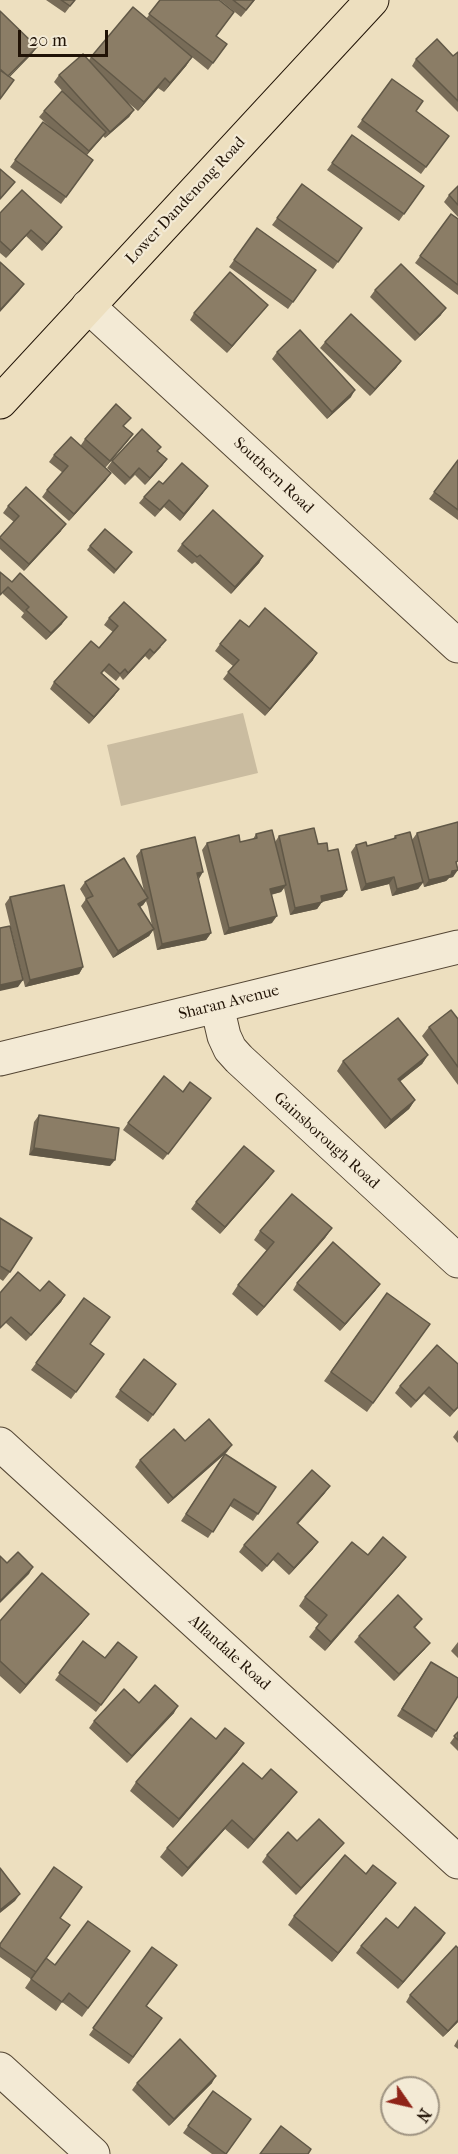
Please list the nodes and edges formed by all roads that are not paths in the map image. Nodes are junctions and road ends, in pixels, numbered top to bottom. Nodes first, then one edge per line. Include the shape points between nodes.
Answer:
1 (372, 0) edge
2 (88, 306) junction
3 (0, 402) edge
4 (458, 646) edge
5 (458, 947) edge
6 (217, 1006) junction
7 (0, 1059) edge
8 (458, 1261) edge
9 (0, 1444) edge
10 (458, 1862) edge
11 (0, 2068) edge
12 (93, 2154) edge

1 - 2 highway, Lower Dandenong Road
2 - 3 highway, Lower Dandenong Road
2 - 4 street, Southern Road
5 - 6 street, Sharan Avenue
6 - 7 street, Sharan Avenue
6 - 8 street, Gainsborough Road via 230,1050
9 - 10 street, Allandale Road
11 - 12 street

